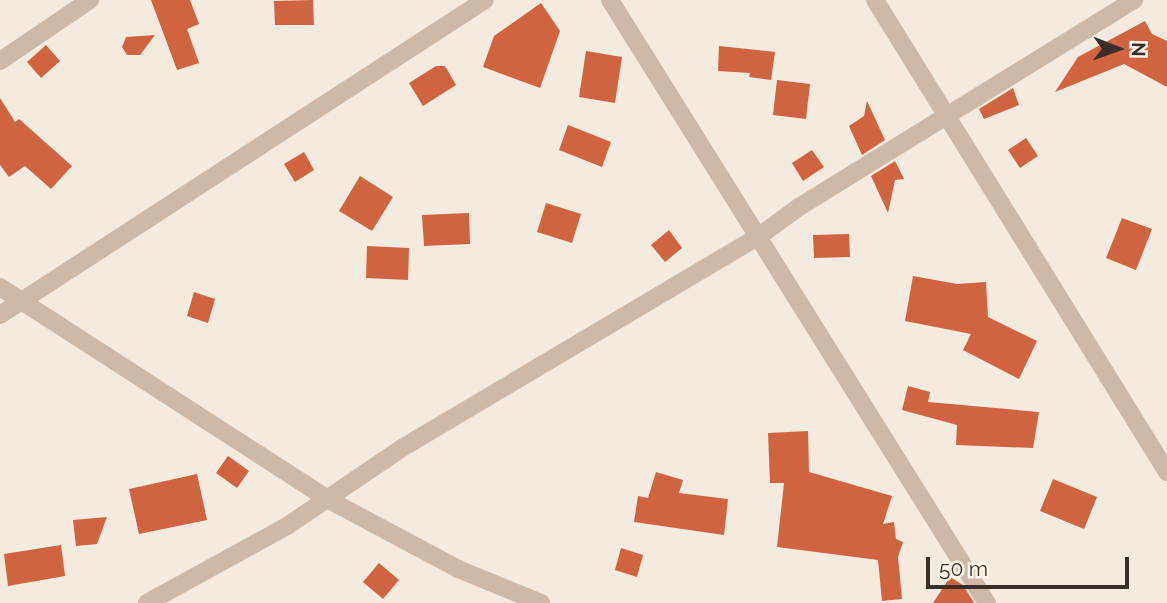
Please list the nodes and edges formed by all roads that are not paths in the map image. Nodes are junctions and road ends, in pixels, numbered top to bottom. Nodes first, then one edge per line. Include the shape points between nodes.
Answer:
1 (90, 0) edge
2 (485, 0) edge
3 (610, 0) edge
4 (875, 0) edge
5 (1134, 0) edge
6 (0, 61) edge
7 (946, 114) junction
8 (758, 237) junction
9 (0, 287) edge
10 (21, 303) junction
11 (0, 315) edge
12 (1167, 472) edge
13 (329, 500) junction
14 (147, 603) edge
15 (541, 603) edge
16 (987, 603) edge

1 - 6 street
2 - 10 street
3 - 8 street
4 - 7 street
5 - 7 street
7 - 8 street
7 - 12 street
8 - 13 street via 402,448
8 - 16 street
9 - 10 street
10 - 11 street
10 - 13 street
13 - 14 street
13 - 15 street via 458,569

